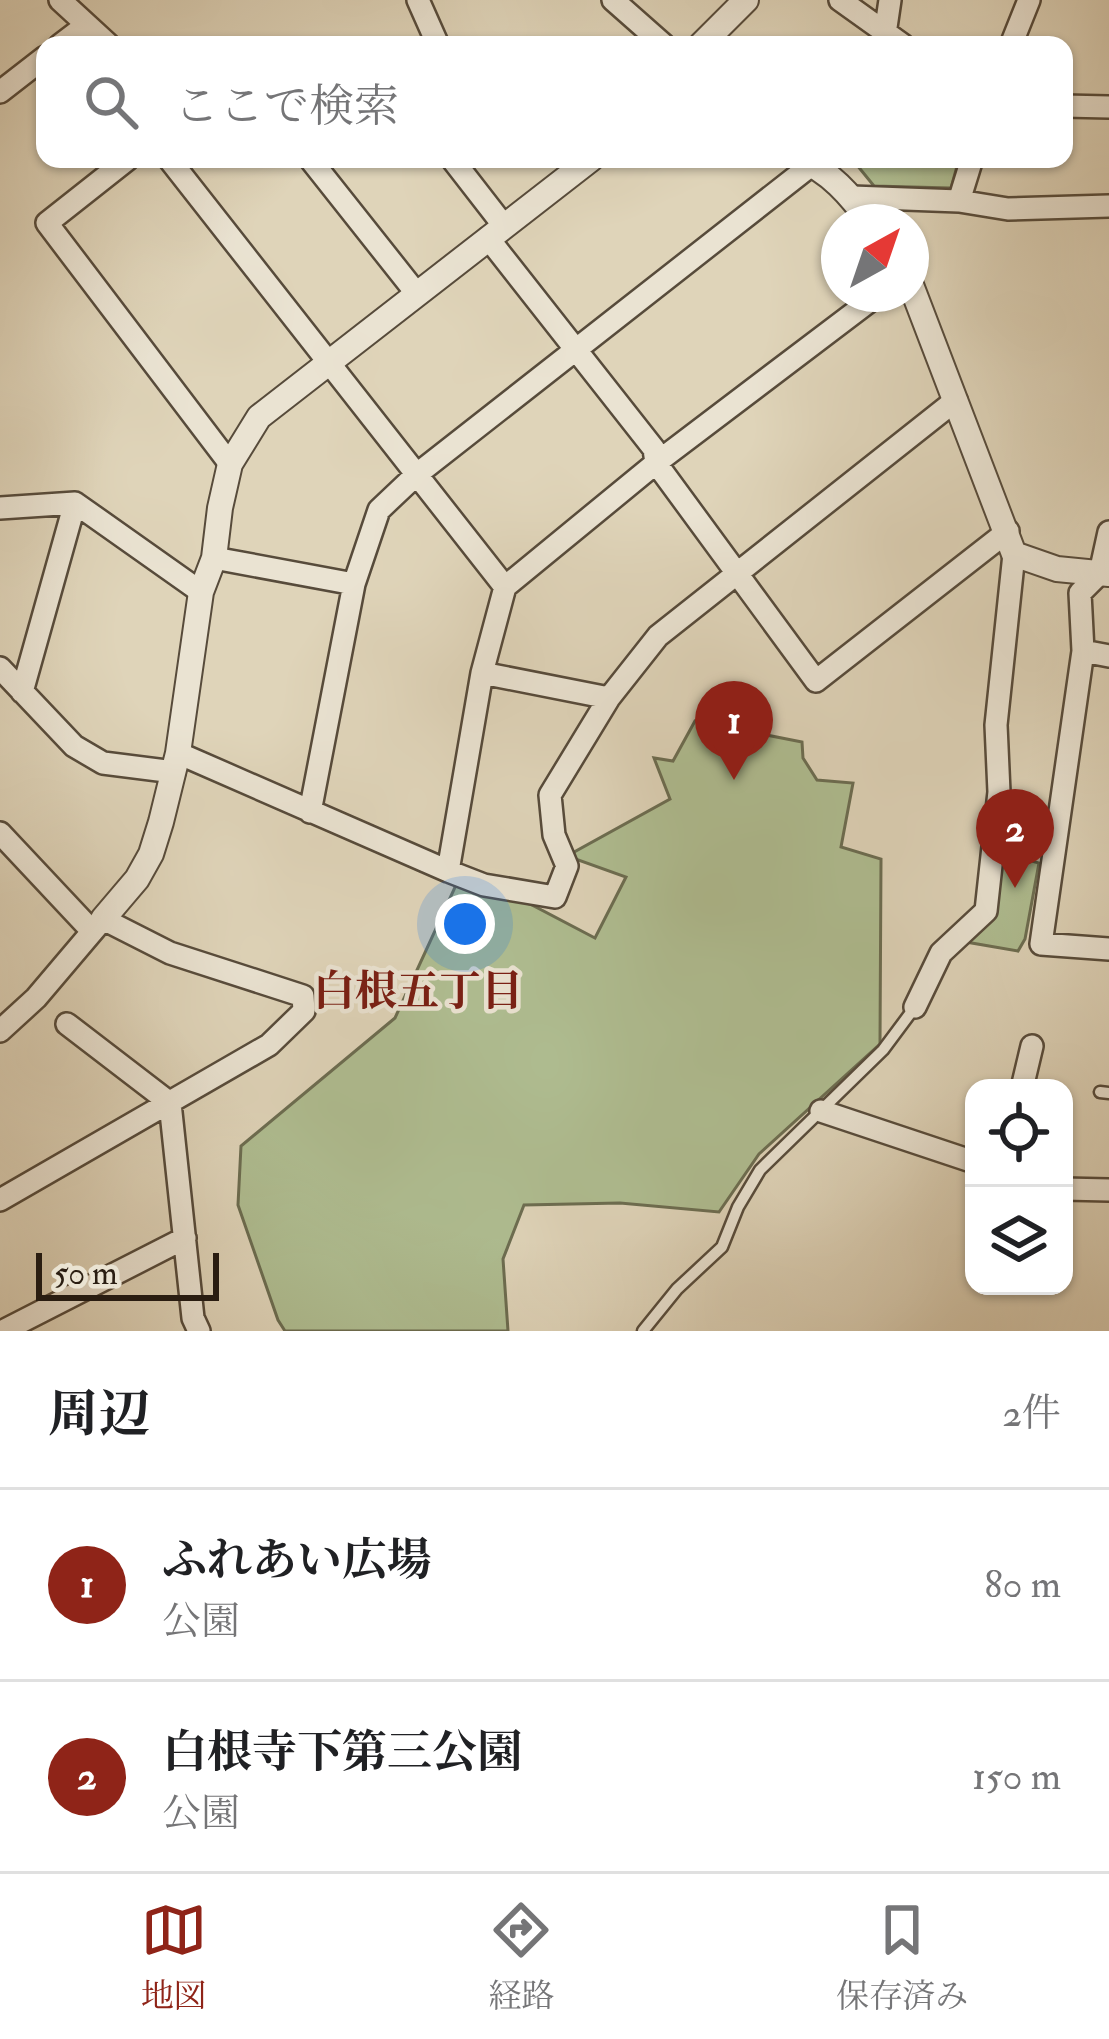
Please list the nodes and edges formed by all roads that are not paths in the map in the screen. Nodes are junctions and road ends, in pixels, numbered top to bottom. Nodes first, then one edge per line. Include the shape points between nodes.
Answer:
1 (60, 0) edge
2 (418, 0) edge
3 (613, 0) edge
4 (746, 0) edge
5 (840, 0) edge
6 (890, 0) edge
7 (1029, 0) edge
8 (85, 26) junction
9 (72, 36) edge
10 (98, 36) edge
11 (434, 36) edge
12 (654, 36) edge
13 (710, 36) edge
14 (885, 36) edge
15 (891, 36) edge
16 (1015, 36) edge
17 (36, 64) edge
18 (0, 92) edge
19 (1073, 106) edge
20 (1109, 107) edge
21 (117, 168) edge
22 (176, 168) edge
23 (317, 168) edge
24 (457, 168) edge
25 (579, 168) edge
26 (801, 168) edge
27 (818, 168) edge
28 (969, 168) edge
29 (852, 197) junction
30 (959, 201) junction
31 (857, 204) edge
32 (1109, 206) edge
33 (496, 232) junction
34 (417, 294) junction
35 (855, 312) edge
36 (922, 312) edge
37 (576, 350) junction
38 (326, 363) junction
39 (956, 400) junction
40 (656, 463) junction
41 (230, 464) junction
42 (416, 476) junction
43 (74, 503) junction
44 (0, 508) edge
45 (1109, 532) edge
46 (1011, 543) junction
47 (214, 558) junction
48 (739, 573) junction
49 (1104, 573) edge
50 (353, 584) junction
51 (505, 586) junction
52 (201, 592) junction
53 (1083, 651) junction
54 (1109, 656) edge
55 (0, 668) edge
56 (482, 674) junction
57 (22, 692) junction
58 (609, 698) junction
59 (176, 763) junction
60 (310, 812) junction
61 (0, 832) edge
62 (448, 871) junction
63 (97, 925) junction
64 (1109, 949) edge
65 (915, 1007) joint
66 (5, 1017) edge
67 (68, 1024) dead end
68 (1032, 1046) dead end
69 (1024, 1079) edge
70 (170, 1102) junction
71 (820, 1111) junction
72 (965, 1159) edge
73 (1073, 1190) edge
74 (1109, 1190) edge
75 (0, 1200) edge
76 (185, 1238) junction
77 (3, 1331) edge
78 (199, 1331) edge
79 (643, 1331) edge

1 - 8 street
2 - 11 street
3 - 12 street
4 - 13 street
5 - 14 street
6 - 15 street
7 - 16 street
8 - 9 street
8 - 10 street
17 - 18 street
19 - 20 street
21 - 41 street via 47,223
22 - 38 street
23 - 34 street
24 - 33 street
25 - 33 street
26 - 37 street
27 - 29 street
28 - 30 street
29 - 30 street
29 - 31 street
30 - 32 street via 1008,209
33 - 34 street
33 - 37 street
34 - 38 street
35 - 40 street
36 - 39 street
37 - 40 street via 654,449
37 - 42 street
38 - 41 street via 259,417
38 - 42 street
39 - 46 street
39 - 48 street
40 - 48 street
40 - 51 street
41 - 47 street
42 - 50 street via 379,510
42 - 51 street
43 - 44 street
43 - 52 street
43 - 57 street
45 - 49 street
46 - 48 street via 816,681
46 - 49 street via 1057,569
46 - 65 street via 986,911 941,953
47 - 50 street
47 - 52 street
48 - 58 street via 658,636
49 - 53 street via 1080,592
50 - 60 street
51 - 56 street
52 - 59 street
53 - 54 street
53 - 64 street via 1041,944
55 - 57 street
56 - 58 street
56 - 62 street
57 - 59 street via 74,746 103,763
58 - 62 street via 550,796 554,836 568,866 555,898
59 - 60 street
59 - 63 street via 151,854
60 - 62 street
61 - 63 street
63 - 66 street via 41,1003
63 - 70 street via 303,997 304,1011 269,1045
65 - 71 lane
67 - 70 street
68 - 69 street
70 - 75 street
70 - 76 street
71 - 72 street
71 - 79 lane via 760,1170 722,1247
73 - 74 street
76 - 77 street
76 - 78 street

